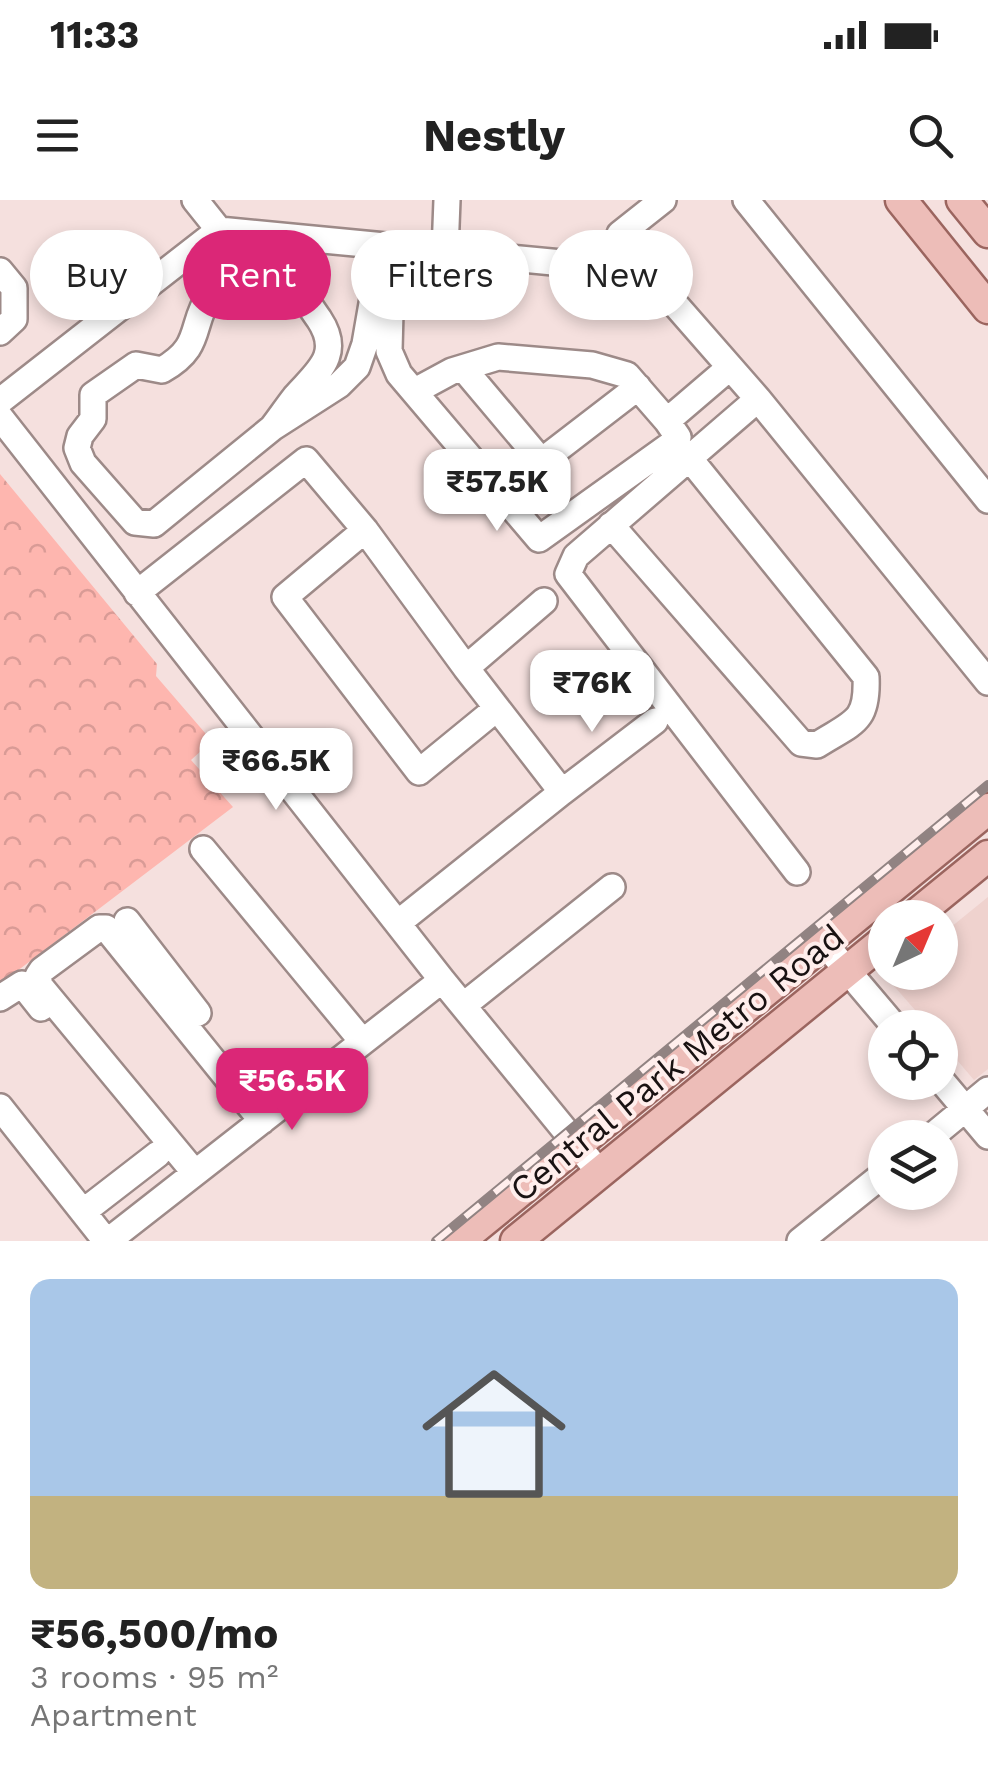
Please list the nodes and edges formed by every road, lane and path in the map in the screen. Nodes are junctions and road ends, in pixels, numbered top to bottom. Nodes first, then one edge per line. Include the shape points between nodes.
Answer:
1 (196, 200) edge
2 (447, 200) edge
3 (662, 200) edge
4 (746, 200) edge
5 (901, 200) edge
6 (962, 200) edge
7 (219, 230) edge
8 (446, 230) edge
9 (625, 230) edge
10 (988, 232) edge
11 (183, 258) edge
12 (0, 271) edge
13 (988, 308) edge
14 (371, 320) edge
15 (389, 320) edge
16 (688, 320) edge
17 (0, 332) edge
18 (463, 368) junction
19 (729, 368) junction
20 (638, 387) junction
21 (416, 390) junction
22 (758, 400) junction
23 (0, 401) edge
24 (0, 417) edge
25 (668, 421) junction
26 (272, 428) junction
27 (690, 459) junction
28 (988, 500) edge
29 (611, 525) junction
30 (365, 530) junction
31 (136, 593) junction
32 (544, 602) dead end
33 (466, 668) junction
34 (988, 682) edge
35 (496, 709) junction
36 (655, 720) dead end
37 (562, 792) junction
38 (988, 810) edge
39 (204, 849) dead end
40 (988, 856) edge
41 (796, 872) dead end
42 (612, 887) dead end
43 (934, 900) edge
44 (127, 921) dead end
45 (398, 923) junction
46 (824, 943) junction
47 (868, 954) edge
48 (848, 970) junction
49 (442, 980) junction
50 (0, 998) edge
51 (464, 1006) junction
52 (881, 1010) edge
53 (362, 1041) junction
54 (988, 1090) edge
55 (958, 1099) edge
56 (0, 1107) edge
57 (966, 1109) junction
58 (268, 1116) junction
59 (952, 1120) edge
60 (0, 1134) edge
61 (988, 1136) edge
62 (578, 1144) junction
63 (158, 1154) junction
64 (600, 1173) junction
65 (188, 1178) junction
66 (868, 1187) edge
67 (83, 1212) junction
68 (93, 1241) edge
69 (107, 1241) edge
70 (459, 1241) edge
71 (516, 1241) edge
72 (800, 1241) edge

1 - 7 street
2 - 8 street
3 - 9 street
4 - 28 street
5 - 13 main road
6 - 10 main road
11 - 23 street
12 - 17 street via 14,288 14,319
14 - 26 street via 357,366
15 - 21 street via 389,351 398,374
16 - 19 street
18 - 20 street via 498,357 576,364 627,375
18 - 20 street via 538,457
18 - 21 street
19 - 22 street
19 - 25 street
20 - 25 street
21 - 25 street via 539,539 676,441
22 - 27 street
22 - 34 street
24 - 31 street
26 - 26 street via 322,369 330,343 295,284 262,269 210,294 190,349 170,365 162,370 136,364 101,387 77,448 112,500 135,522 154,524
27 - 29 street
27 - 29 street via 866,677 867,704 856,720 818,745 801,743
29 - 41 street via 576,556 568,574
30 - 31 street via 306,460
30 - 33 street
30 - 35 street via 285,597 418,772
31 - 45 street
32 - 33 street
33 - 35 street
35 - 37 street
36 - 37 street
37 - 45 street
38 - 46 main road, Central Park Metro Road
39 - 53 street
40 - 43 main road
42 - 51 street
44 - 58 street
45 - 49 street
46 - 48 street
46 - 62 main road, Central Park Metro Road
47 - 48 main road, Central Park Metro Road
48 - 52 street
48 - 64 main road, Central Park Metro Road
49 - 51 street
49 - 53 street
50 - 63 street via 22,984
51 - 62 street
53 - 58 street
54 - 57 street
55 - 57 street
56 - 67 street
57 - 59 street
57 - 61 street
58 - 65 street
58 - 65 street via 106,928 42,970 40,986
60 - 68 street
62 - 64 street
62 - 70 main road, Central Park Metro Road
63 - 65 street
63 - 67 street
64 - 71 main road, Central Park Metro Road
65 - 69 street
66 - 72 street
67 - 69 street

